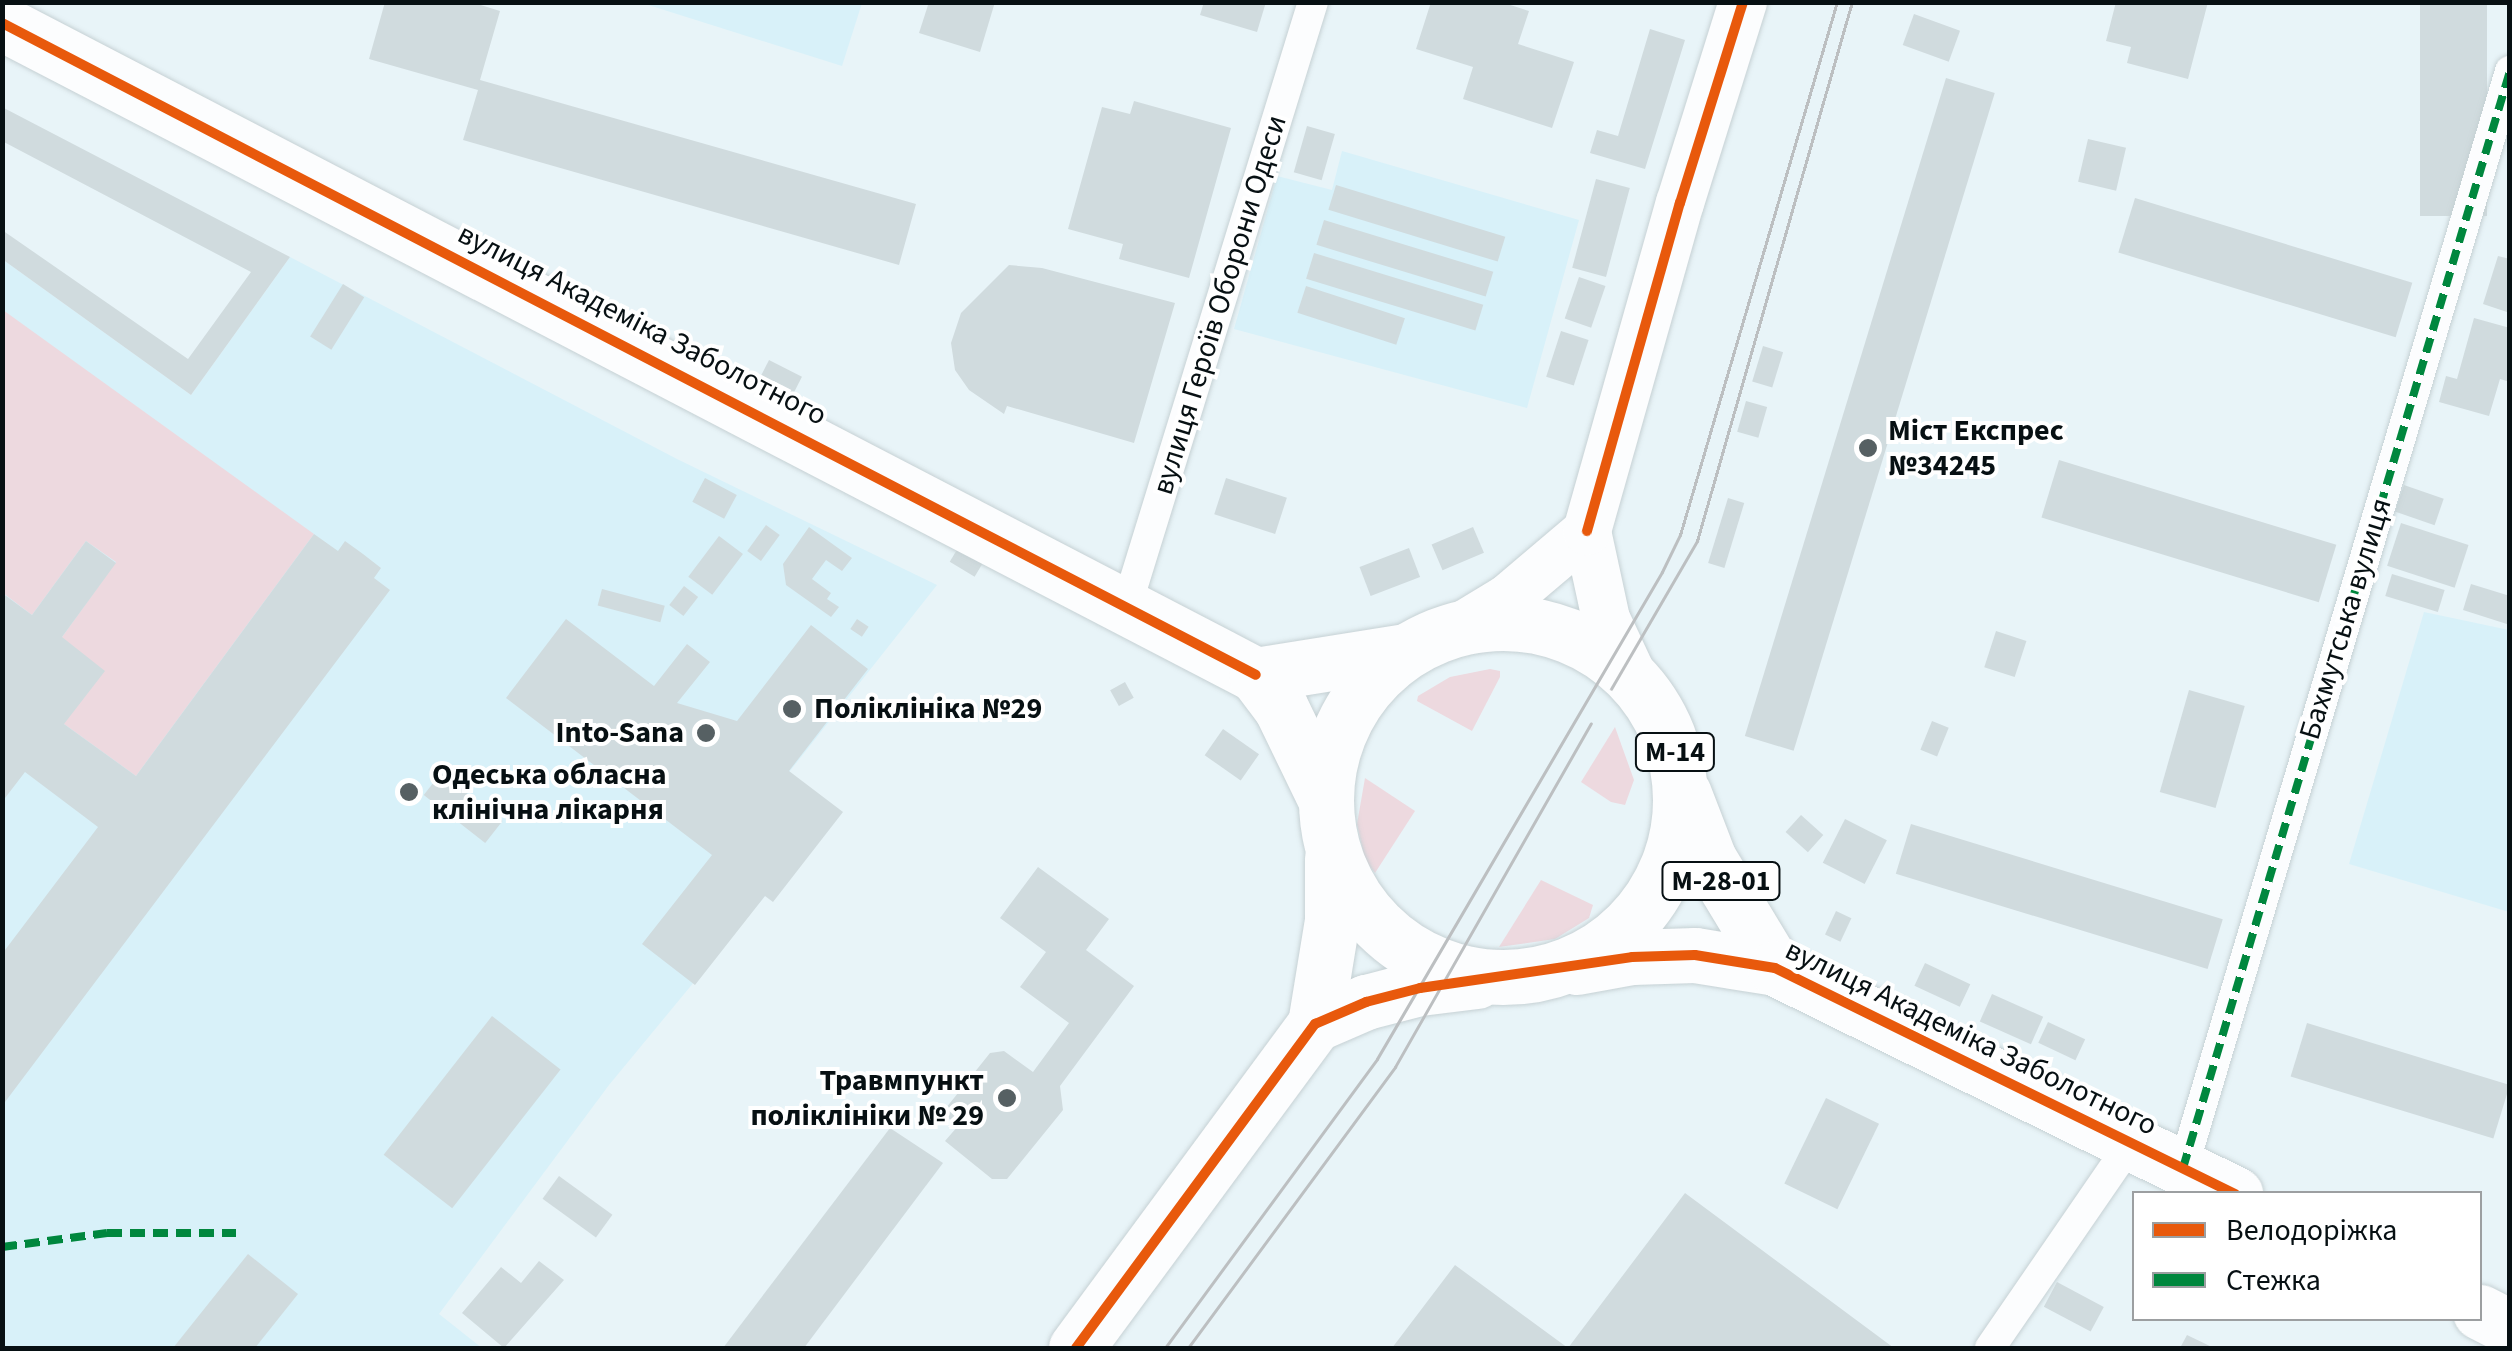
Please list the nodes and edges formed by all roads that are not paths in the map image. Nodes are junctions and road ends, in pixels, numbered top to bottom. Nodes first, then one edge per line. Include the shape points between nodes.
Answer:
1 (1313, 2) edge
2 (1744, 2) edge
3 (2, 23) edge
4 (2510, 71) edge
5 (1587, 531) junction
6 (1126, 608) junction
7 (1462, 626) junction
8 (1406, 650) junction
9 (1256, 676) junction
10 (1633, 677) junction
11 (1682, 788) junction
12 (1324, 797) junction
13 (1332, 853) junction
14 (1775, 968) junction
15 (1558, 970) junction
16 (1502, 979) junction
17 (1315, 1024) junction
18 (2131, 1143) junction
19 (2183, 1168) junction
20 (2228, 1191) edge
21 (2482, 1313) edge
22 (2510, 1326) edge
23 (1076, 1348) edge
24 (1990, 1348) edge

1 - 6 street, вулиця Героїв Оборони Одеси
2 - 5 main road, М-14
3 - 6 highway, вулиця Академіка Заболотного
4 - 19 street, Бахмутська вулиця
5 - 7 main road, М-14 via 1508,598
5 - 10 main road, М-14 via 1606,619
6 - 9 highway, вулиця Академіка Заболотного
7 - 8 highway, М-14
7 - 10 highway, М-14 via 1514,622 1566,633
8 - 9 highway
8 - 12 highway, М-14 via 1362,689 1334,740
9 - 12 highway, вулиця Академіка Заболотного via 1282,708
10 - 11 highway, М-14 via 1674,748
11 - 14 highway, вулиця Академіка Заболотного / М-28-01 via 1709,859
11 - 15 highway, М-14 via 1676,846 1651,900 1610,943
12 - 13 highway, М-14
13 - 16 highway, М-14 via 1354,900 1389,938 1434,965
13 - 17 highway, М-14 via 1332,920
14 - 15 highway, вулиця Академіка Заболотного via 1695,955
14 - 18 highway, вулиця Академіка Заболотного
15 - 16 highway, М-14
16 - 17 highway, М-14 via 1420,988
17 - 23 highway, М-14
18 - 19 highway, вулиця Академіка Заболотного
18 - 24 street
19 - 20 highway, вулиця Академіка Заболотного
21 - 22 highway

